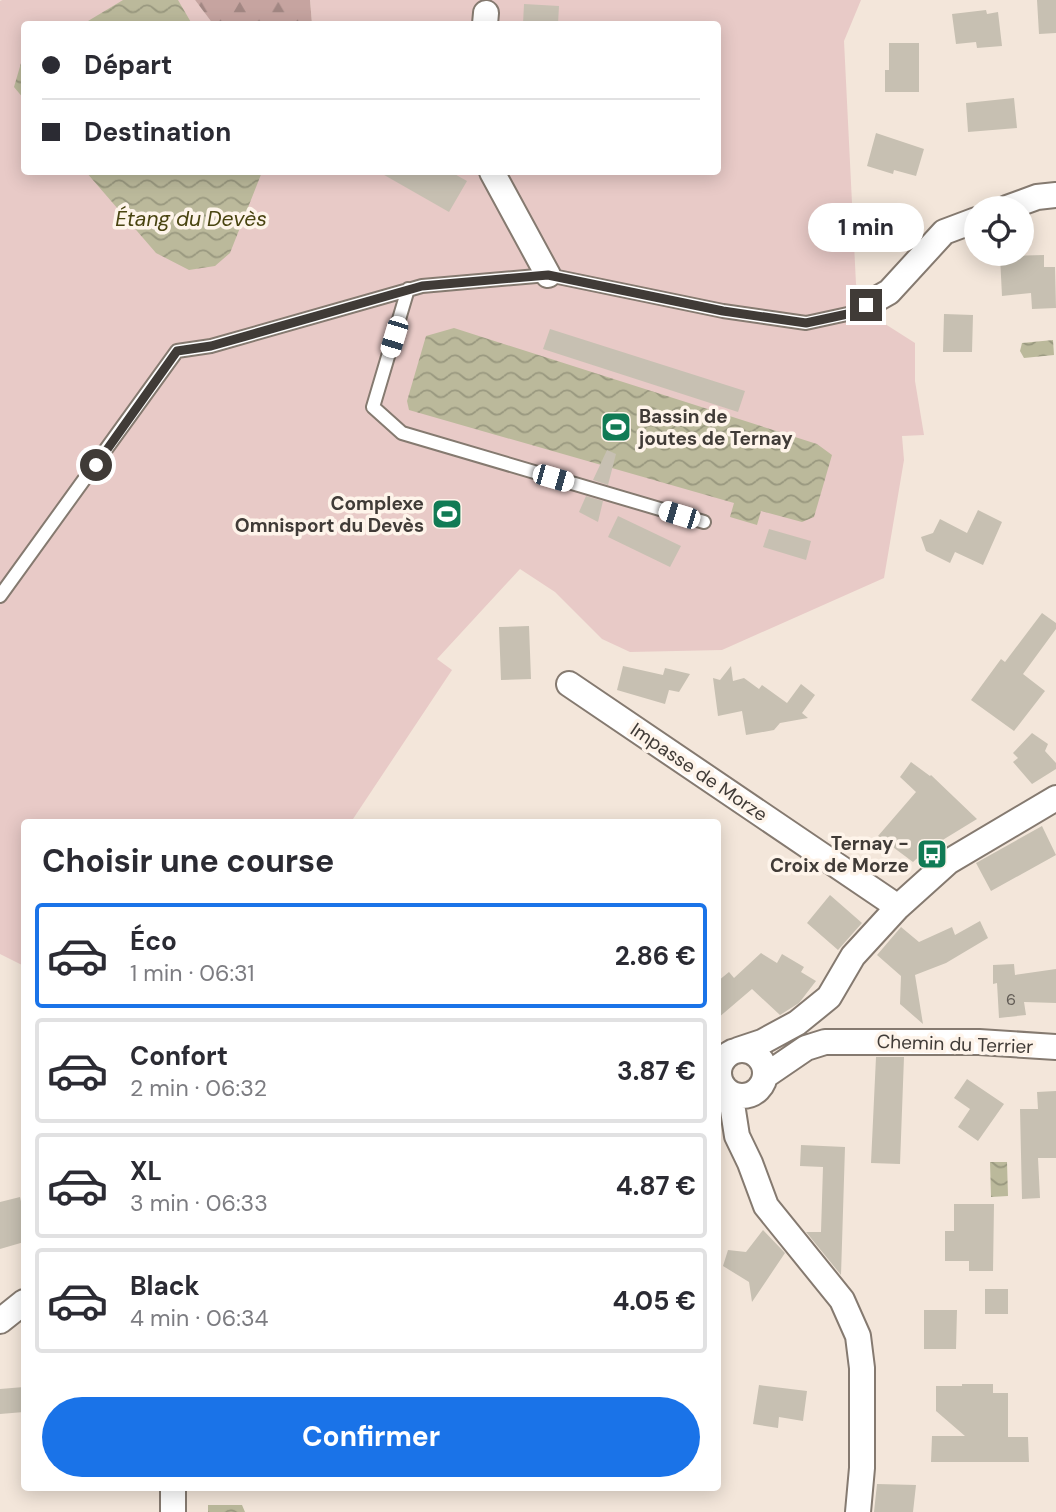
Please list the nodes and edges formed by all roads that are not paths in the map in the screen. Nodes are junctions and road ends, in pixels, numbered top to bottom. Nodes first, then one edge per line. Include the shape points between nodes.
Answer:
1 (494, 175) edge
2 (1056, 195) edge
3 (1034, 198) edge
4 (964, 224) edge
5 (548, 275) junction
6 (408, 289) junction
7 (866, 305) joint
8 (704, 522) dead end
9 (0, 596) edge
10 (569, 684) dead end
11 (1056, 798) edge
12 (898, 907) junction
13 (810, 1018) junction
14 (855, 1041) junction
15 (1056, 1047) edge
16 (738, 1050) junction
17 (790, 1057) junction
18 (721, 1071) edge
19 (721, 1076) edge
20 (721, 1077) edge
21 (759, 1084) junction
22 (750, 1163) junction
23 (21, 1304) edge
24 (0, 1321) edge
25 (173, 1491) edge
26 (173, 1512) edge
27 (858, 1512) edge

1 - 5 street
2 - 3 street
4 - 7 street via 944,232 889,292
5 - 6 lane
5 - 7 lane via 806,323 852,313
6 - 8 lane via 373,407 401,433
6 - 9 lane via 211,346 177,351
10 - 12 street, Impasse de Morze
11 - 12 street via 948,862
12 - 13 street via 853,956
13 - 14 street, Chemin du Terrier
13 - 16 street
13 - 17 street
14 - 15 street, Chemin du Terrier
14 - 17 street, Chemin du Terrier via 825,1042
16 - 18 street via 725,1057
16 - 21 street via 757,1056 764,1068
17 - 21 street
19 - 21 street via 741,1096
20 - 22 street via 732,1104 737,1136
21 - 22 street via 748,1126
22 - 27 street via 766,1206 842,1300 858,1336 862,1468
23 - 24 street
25 - 26 street

